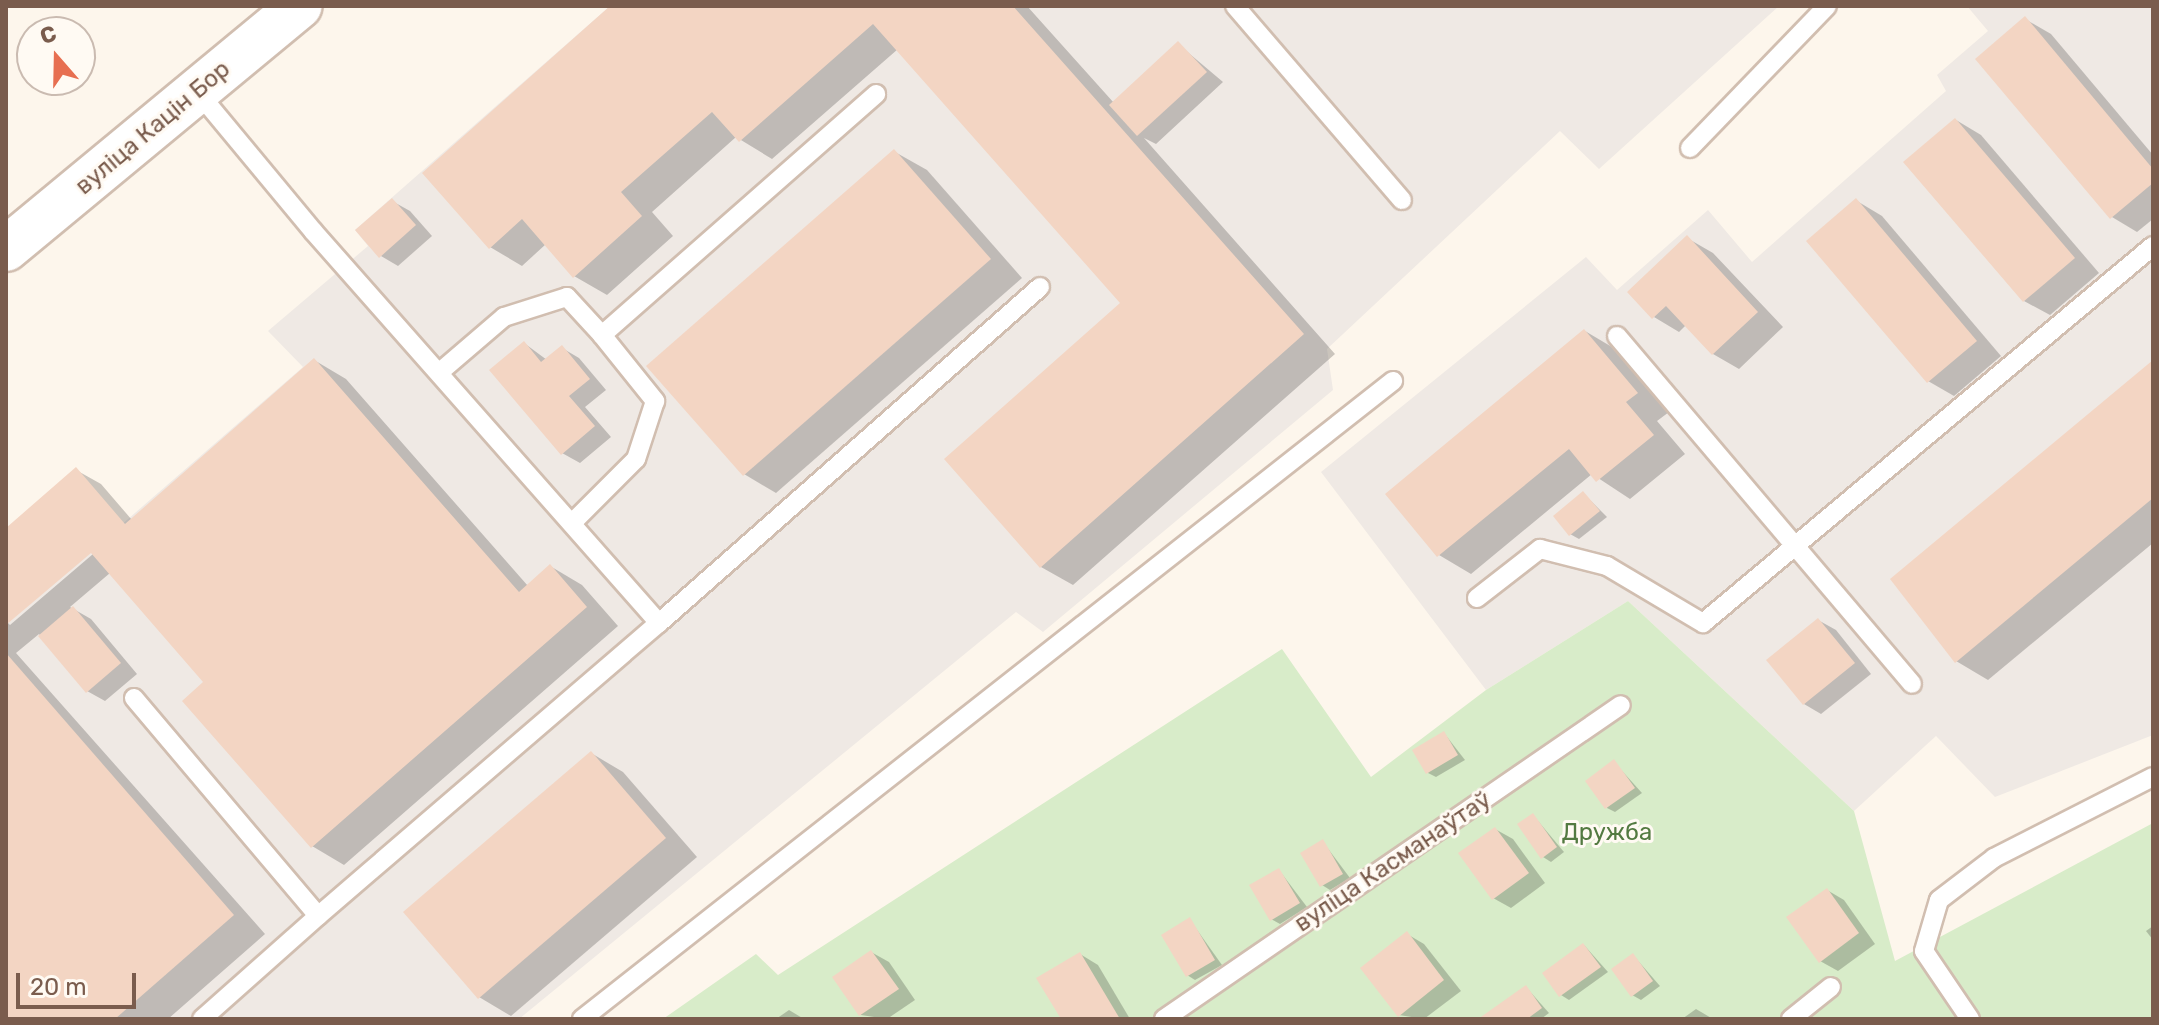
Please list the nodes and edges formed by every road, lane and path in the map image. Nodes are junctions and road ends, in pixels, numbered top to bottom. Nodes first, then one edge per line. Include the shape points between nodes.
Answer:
1 (300, 6) edge
2 (1235, 6) edge
3 (1827, 6) edge
4 (196, 90) junction
5 (876, 94) dead end
6 (1690, 148) dead end
7 (1402, 200) dead end
8 (6, 249) edge
9 (2152, 249) edge
10 (1040, 287) dead end
11 (602, 335) junction
12 (1617, 336) dead end
13 (441, 371) junction
14 (1393, 381) dead end
15 (572, 523) junction
16 (1795, 545) junction
17 (1477, 598) dead end
18 (659, 623) junction
19 (1912, 684) dead end
20 (134, 698) dead end
21 (1621, 705) dead end
22 (2153, 777) edge
23 (318, 916) junction
24 (1831, 987) dead end
25 (202, 1019) edge
26 (582, 1019) edge
27 (1164, 1019) edge
28 (1791, 1019) edge
29 (1970, 1019) edge

1 - 4 main road, вуліца Кацін Бор
2 - 7 lane
3 - 6 lane
4 - 8 main road, вуліца Кацін Бор
4 - 13 lane via 313,231
5 - 11 lane
9 - 16 lane
10 - 18 lane
11 - 13 lane via 567,297 504,317
11 - 15 lane via 655,401 636,459
12 - 16 lane
13 - 15 lane
14 - 26 lane
15 - 18 lane
16 - 17 lane via 1703,623 1607,566 1540,549
16 - 19 lane
18 - 23 lane
20 - 23 lane
21 - 27 lane, вуліца Касманаўтаў
22 - 29 lane via 1994,858 1939,900 1924,951
23 - 25 lane
24 - 28 lane

